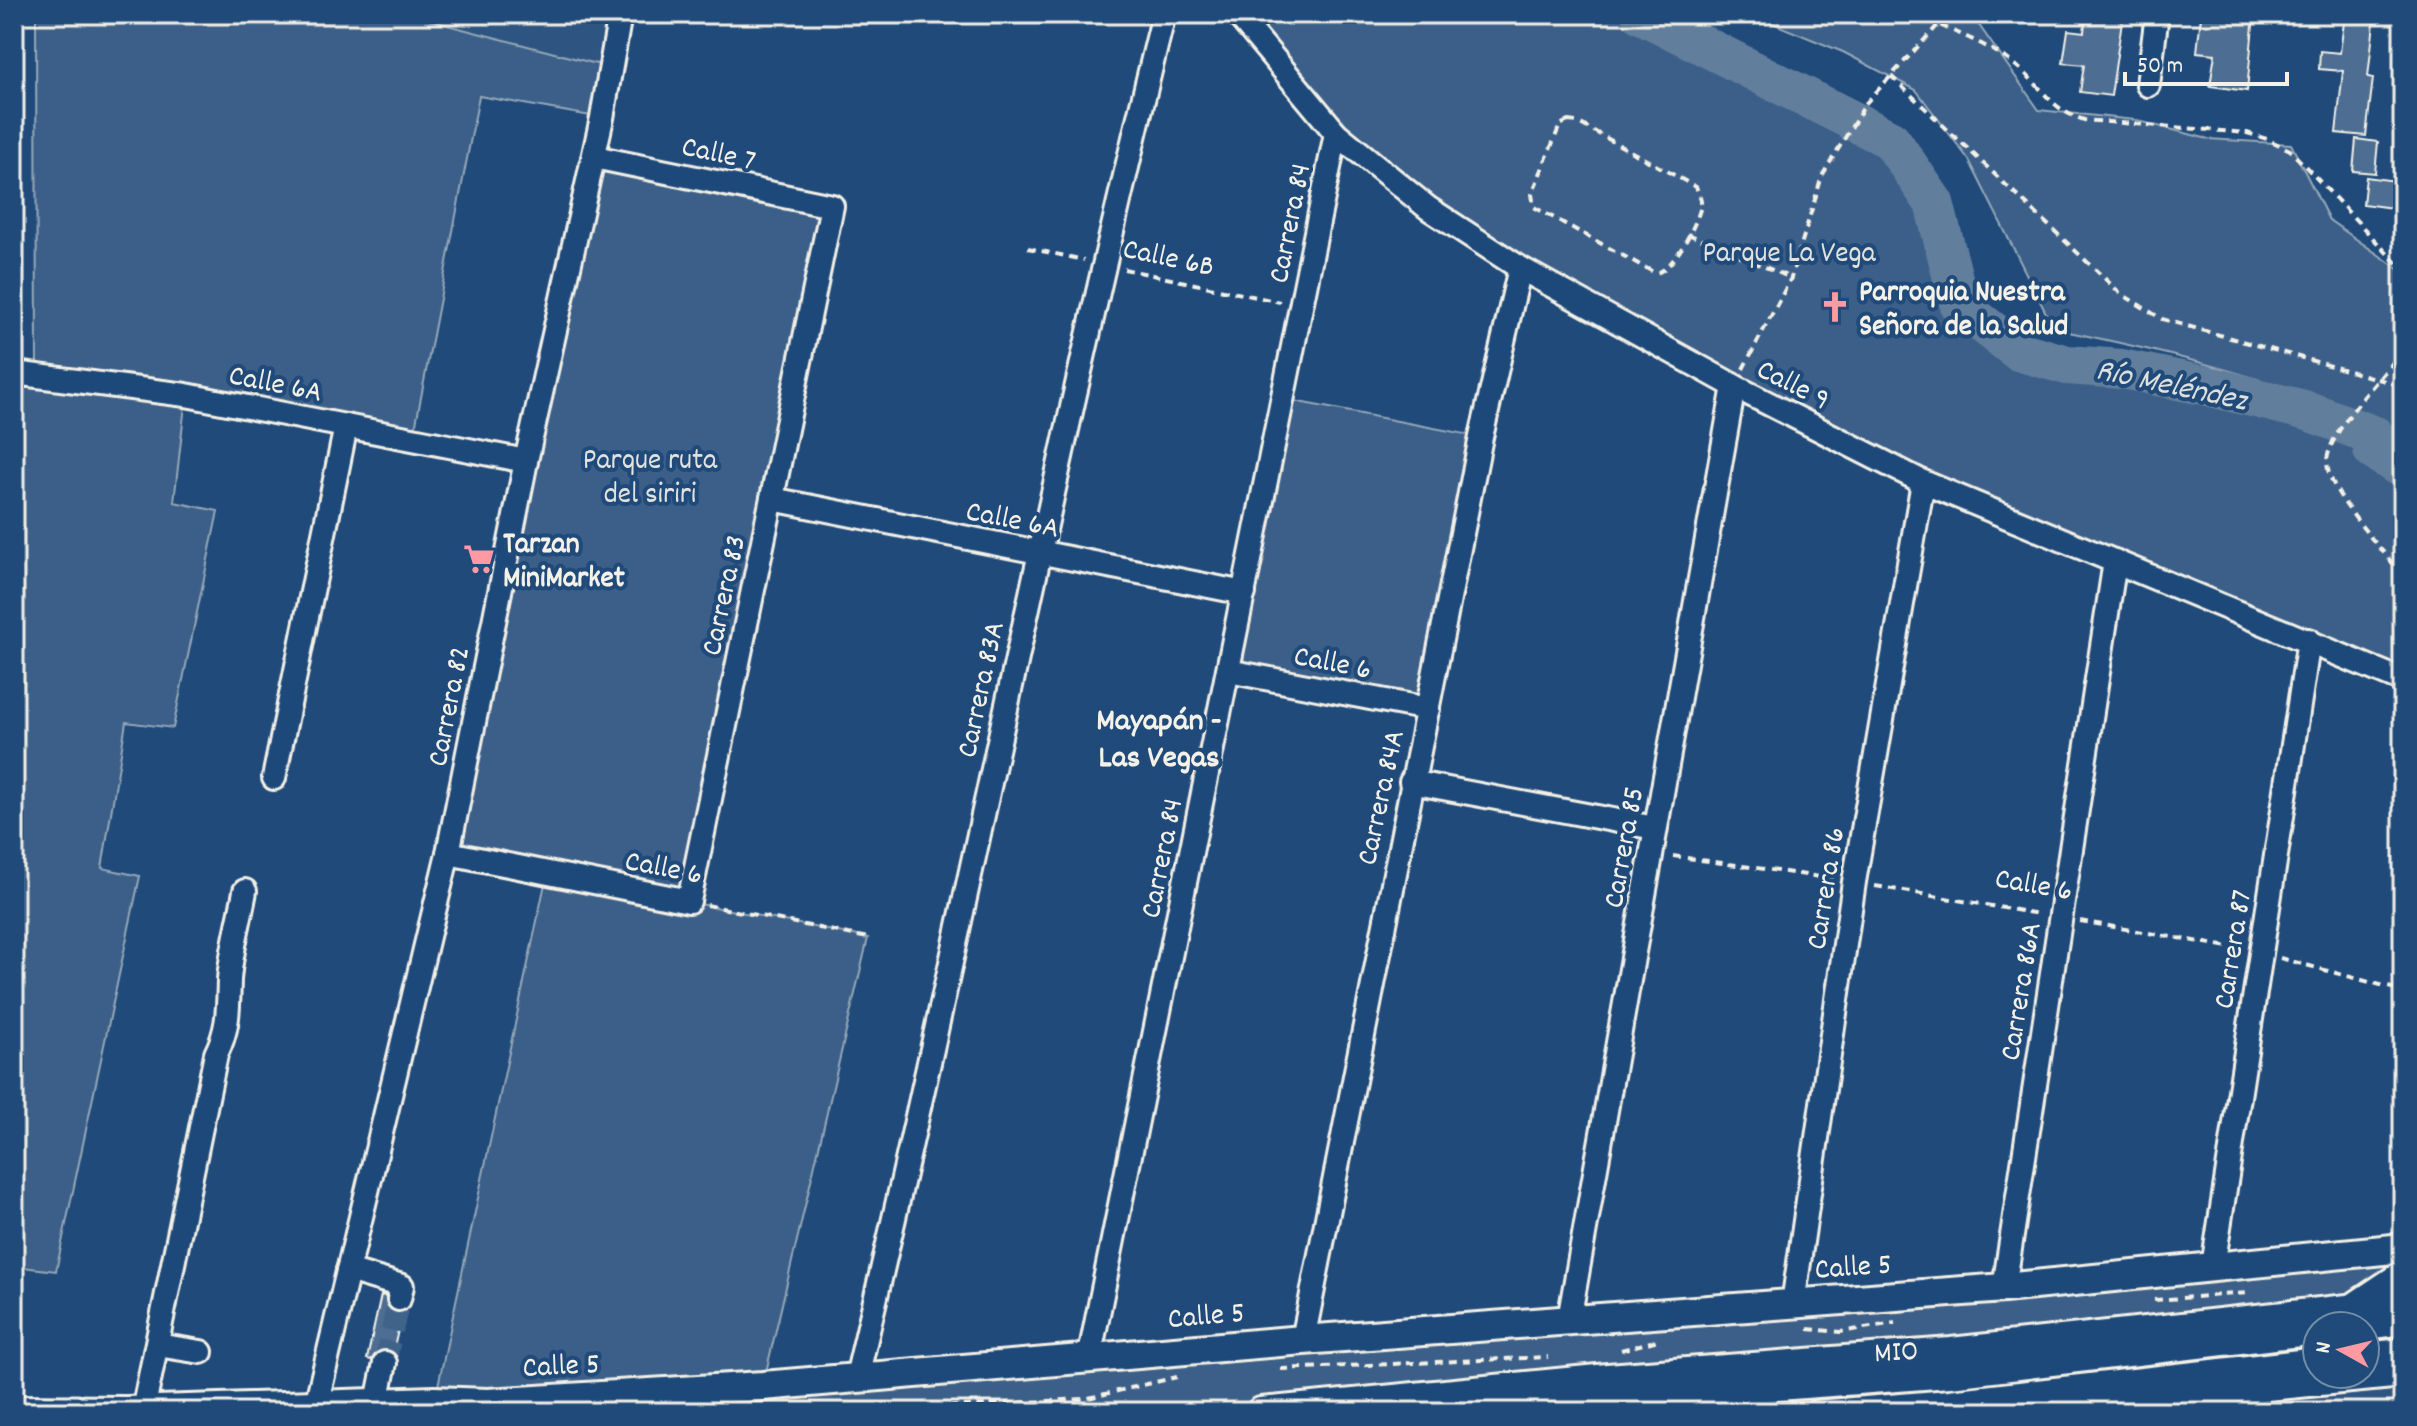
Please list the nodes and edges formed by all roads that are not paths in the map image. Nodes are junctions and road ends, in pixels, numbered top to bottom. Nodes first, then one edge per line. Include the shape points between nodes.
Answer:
1 (620, 14) edge
2 (1164, 14) edge
3 (1237, 14) edge
4 (2157, 14) edge
5 (2148, 85) dead end
6 (1336, 133) junction
7 (594, 157) junction
8 (832, 206) joint
9 (1520, 268) junction
10 (14, 373) edge
11 (1734, 386) junction
12 (346, 426) junction
13 (526, 461) junction
14 (1923, 482) junction
15 (772, 499) junction
16 (1039, 553) junction
17 (2115, 561) junction
18 (1244, 593) junction
19 (2309, 640) junction
20 (1228, 671) junction
21 (2403, 681) edge
22 (1428, 709) junction
23 (274, 778) dead end
24 (1411, 782) junction
25 (1655, 828) junction
26 (448, 853) junction
27 (245, 891) dead end
28 (689, 901) joint
29 (2403, 1248) edge
30 (2213, 1267) junction
31 (348, 1270) junction
32 (2403, 1275) edge
33 (2004, 1288) junction
34 (399, 1299) dead end
35 (2403, 1303) edge
36 (2368, 1310) edge
37 (2381, 1311) edge
38 (1794, 1316) junction
39 (1569, 1320) junction
40 (2381, 1320) edge
41 (2301, 1323) edge
42 (2403, 1323) edge
43 (2301, 1335) edge
44 (1303, 1340) junction
45 (157, 1345) junction
46 (2403, 1350) edge
47 (201, 1352) dead end
48 (2381, 1352) edge
49 (1089, 1359) junction
50 (2301, 1361) edge
51 (385, 1363) tunnel mouth
52 (2403, 1373) edge
53 (857, 1377) junction
54 (377, 1402) junction
55 (488, 1403) junction
56 (316, 1405) junction
57 (14, 1410) edge
58 (143, 1411) edge
59 (524, 1412) edge
60 (1261, 1412) edge
61 (1478, 1412) edge
62 (1817, 1412) edge
63 (1998, 1412) edge

1 - 7 street, Carrera 82
2 - 16 street, Carrera 83A
3 - 6 street, Calle 9
4 - 5 street
6 - 9 street, Calle 9 via 1428,208
6 - 18 street, Carrera 84
7 - 8 street, Calle 7
7 - 13 street, Carrera 82
8 - 15 street, Carrera 83
9 - 11 street, Calle 9
9 - 22 street, Carrera 84A
10 - 12 street, Calle 6A via 186,395
11 - 14 street, Calle 9
11 - 25 street, Carrera 85
12 - 13 street, Calle 6A
12 - 23 street
13 - 26 street, Carrera 82
14 - 17 street, Calle 9
14 - 38 street, Carrera 86 via 1854,882
15 - 16 street, Calle 6A
15 - 28 street, Carrera 83
16 - 18 street, Calle 6A
16 - 53 street, Carrera 83A
17 - 19 street, Calle 9
17 - 33 street, Carrera 86A
18 - 20 street, Carrera 84
19 - 21 street, Calle 9
19 - 30 street, Carrera 87
20 - 22 street, Calle 6
20 - 49 street, Carrera 84
22 - 24 street, Carrera 84A
24 - 25 street
24 - 44 street, Carrera 84A
25 - 39 street, Carrera 85
26 - 28 street, Calle 6
26 - 31 street, Carrera 82
27 - 45 street via 229,980 231,1008 216,1054
29 - 30 main road, Calle 5
30 - 33 main road, Calle 5
31 - 34 street via 402,1286
31 - 56 street, Carrera 82
32 - 36 main road
33 - 38 main road, Calle 5
35 - 37 main road
38 - 39 main road, Calle 5
39 - 44 main road, Calle 5
40 - 42 street
41 - 60 main road via 1608,1378
43 - 61 street, MIO via 1950,1376
44 - 49 main road, Calle 5
45 - 47 street
45 - 58 street
46 - 48 street
49 - 53 main road, Calle 5
50 - 62 street, MIO
51 - 54 street
52 - 63 main road
53 - 55 main road, Calle 5
54 - 55 main road, Calle 5
54 - 56 main road, Calle 5
55 - 59 main road
56 - 58 main road, Calle 5
57 - 58 main road, Calle 5

